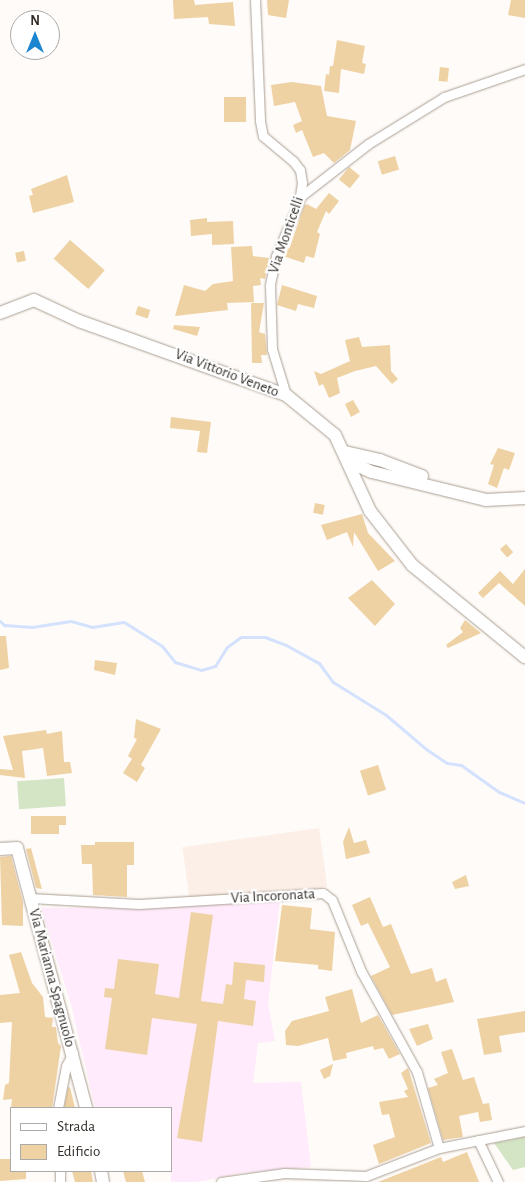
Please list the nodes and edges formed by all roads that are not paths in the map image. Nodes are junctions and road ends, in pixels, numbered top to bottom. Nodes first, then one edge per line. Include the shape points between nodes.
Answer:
1 (255, 0) edge
2 (525, 69) edge
3 (300, 198) junction
4 (0, 313) edge
5 (286, 395) junction
6 (335, 434) junction
7 (346, 457) junction
8 (380, 460) junction
9 (525, 498) edge
10 (507, 500) junction
11 (525, 657) edge
12 (0, 849) edge
13 (30, 898) junction
14 (73, 1053) junction
15 (58, 1107) edge
16 (86, 1107) edge
17 (525, 1131) edge
18 (478, 1140) junction
19 (439, 1148) junction
20 (311, 1179) edge
21 (221, 1182) edge
22 (498, 1182) edge

1 - 3 street, Via Monticelli via 263,136 300,170
2 - 3 street via 444,97 368,144
3 - 5 street, Via Monticelli via 276,256 270,285 272,349
4 - 5 street, Via Vittorio Veneto via 34,300 79,321
5 - 6 street, Via Vittorio Veneto
6 - 7 street, Via Vittorio Veneto
6 - 8 street
7 - 8 street
7 - 10 street via 372,472 486,500
7 - 11 street, Via Vittorio Veneto via 370,511 412,565
8 - 10 street via 409,472
9 - 10 street
12 - 13 street, Via Marianna Spagnuolo via 17,848
13 - 14 street, Via Marianna Spagnuolo
13 - 19 street, Via Incoronata via 139,904 323,893 332,900 361,971 417,1072
14 - 15 street via 66,1066
14 - 16 street, Via Marianna Spagnuolo
17 - 18 street
18 - 19 street
18 - 22 street
19 - 20 street via 366,1176
20 - 21 street via 284,1173

